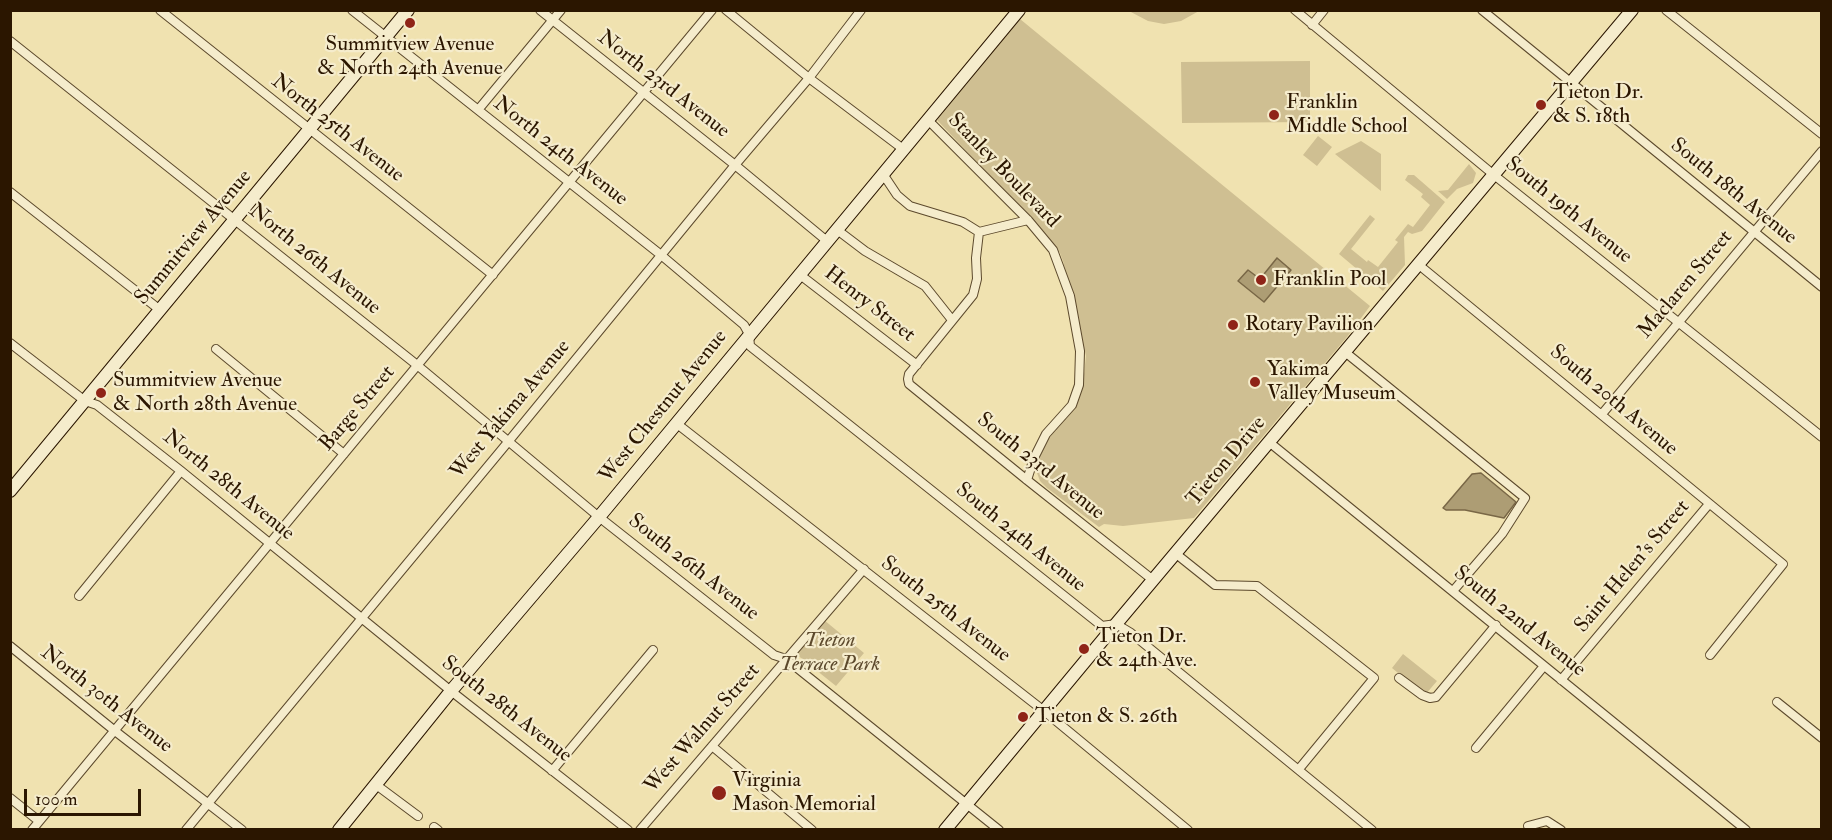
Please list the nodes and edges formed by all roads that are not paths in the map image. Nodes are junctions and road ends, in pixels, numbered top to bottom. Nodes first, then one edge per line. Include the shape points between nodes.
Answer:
1 (160, 10) edge
2 (352, 10) edge
3 (408, 10) edge
4 (540, 10) edge
5 (561, 10) edge
6 (712, 10) edge
7 (726, 10) edge
8 (861, 10) edge
9 (1019, 10) edge
10 (1295, 10) edge
11 (1324, 10) edge
12 (1482, 10) edge
13 (1632, 10) edge
14 (1666, 10) edge
15 (553, 21) junction
16 (1312, 24) junction
17 (386, 37) junction
18 (10, 41) edge
19 (809, 78) junction
20 (1572, 83) junction
21 (645, 94) junction
22 (478, 110) junction
23 (928, 120) junction
24 (309, 130) junction
25 (1821, 134) edge
26 (903, 149) junction
27 (1821, 151) edge
28 (735, 165) junction
29 (882, 174) junction
30 (1494, 175) junction
31 (570, 183) junction
32 (10, 192) edge
33 (235, 219) junction
34 (1028, 220) junction
35 (837, 229) junction
36 (980, 232) junction
37 (1754, 233) junction
38 (827, 241) junction
39 (662, 255) junction
40 (1419, 265) junction
41 (799, 273) junction
42 (493, 275) junction
43 (1821, 287) edge
44 (160, 310) junction
45 (952, 320) junction
46 (1678, 321) junction
47 (749, 334) junction
48 (10, 343) edge
49 (216, 350) dead end
50 (1345, 352) junction
51 (417, 365) junction
52 (917, 365) junction
53 (85, 401) junction
54 (1602, 414) junction
55 (676, 423) junction
56 (1821, 437) edge
57 (508, 442) junction
58 (1269, 442) junction
59 (344, 454) junction
60 (181, 471) junction
61 (1027, 480) junction
62 (10, 491) edge
63 (1709, 504) junction
64 (599, 517) junction
65 (271, 543) junction
66 (1175, 554) junction
67 (864, 569) junction
68 (1153, 580) junction
69 (1453, 591) junction
70 (79, 596) dead end
71 (362, 618) junction
72 (1116, 624) junction
73 (1496, 625) junction
74 (10, 646) edge
75 (653, 650) dead end
76 (1710, 655) dead end
77 (786, 659) junction
78 (1544, 666) junction
79 (1399, 678) dead end
80 (1561, 680) junction
81 (451, 691) junction
82 (1777, 702) dead end
83 (1044, 711) junction
84 (115, 731) junction
85 (1821, 738) edge
86 (712, 746) junction
87 (1476, 748) dead end
88 (1299, 769) junction
89 (552, 771) junction
90 (375, 784) junction
91 (10, 798) edge
92 (208, 802) junction
93 (968, 804) junction
94 (418, 816) dead end
95 (39, 821) junction
96 (1527, 826) dead end
97 (32, 830) edge
98 (186, 830) edge
99 (242, 830) edge
100 (339, 830) edge
101 (628, 830) edge
102 (640, 830) edge
103 (812, 830) edge
104 (945, 830) edge
105 (999, 830) edge
106 (1188, 830) edge
107 (1372, 830) edge
108 (1561, 830) edge
109 (1746, 830) edge

1 - 24 street, North 25th Avenue
2 - 17 street, North 24th Avenue
3 - 17 main road, Summitview Avenue
4 - 15 street, North 23rd Avenue
5 - 15 street
6 - 21 street, Barge Street
7 - 19 street
8 - 19 street, West Yakima Avenue
9 - 23 main road, West Chestnut Avenue
10 - 16 street, South 19th Avenue
11 - 16 street
12 - 20 street, South 18th Avenue
13 - 20 main road, Tieton Drive
14 - 25 street
15 - 21 street, North 23rd Avenue
15 - 22 street
16 - 30 street, South 19th Avenue
17 - 22 street, North 24th Avenue
17 - 24 main road, Summitview Avenue
18 - 33 street, North 26th Avenue
19 - 26 street
19 - 28 street, West Yakima Avenue
20 - 30 main road, Tieton Drive
20 - 37 street, South 18th Avenue
21 - 28 street, North 23rd Avenue
21 - 31 street, Barge Street
22 - 31 street, North 24th Avenue
23 - 26 main road, West Chestnut Avenue
23 - 34 street, Stanley Boulevard
24 - 33 main road, Summitview Avenue
24 - 42 street, North 25th Avenue
26 - 29 main road, West Chestnut Avenue
27 - 37 street, Maclaren Street
28 - 38 street
28 - 39 street, West Yakima Avenue
29 - 35 main road, West Chestnut Avenue
29 - 36 street via 910,206 963,222
30 - 40 main road, Tieton Drive
30 - 46 street, South 19th Avenue
31 - 39 street, North 24th Avenue
31 - 42 street, Barge Street
32 - 44 street
33 - 44 main road, Summitview Avenue
33 - 51 street, North 26th Avenue
34 - 36 street
34 - 61 street, Stanley Boulevard via 1053,250 1070,296 1080,351 1079,385 1072,405 1047,435
35 - 38 main road, West Chestnut Avenue
35 - 45 street via 865,251 925,286
36 - 45 street via 973,295
37 - 43 street, South 18th Avenue
37 - 46 street, Maclaren Street
38 - 41 main road, West Chestnut Avenue
39 - 47 street, South 24th Avenue
39 - 57 street, West Yakima Avenue
40 - 50 main road, Tieton Drive
40 - 54 street, South 20th Avenue
41 - 47 main road, West Chestnut Avenue
41 - 52 street, Henry Street
42 - 51 street, Barge Street
44 - 53 main road, Summitview Avenue
45 - 52 street
46 - 54 street, Maclaren Street
46 - 56 street, South 19th Avenue
47 - 55 main road, West Chestnut Avenue
47 - 72 street, South 24th Avenue via 750,346 1102,626
48 - 53 street, North 28th Avenue
49 - 59 street
50 - 58 main road, Tieton Drive
50 - 69 street via 1525,498 1502,534
51 - 57 street, North 26th Avenue
51 - 59 street, Barge Street
52 - 61 street, South 23rd Avenue via 909,384
53 - 60 street, North 28th Avenue via 97,405
53 - 62 main road, Summitview Avenue
54 - 63 street, South 20th Avenue
55 - 64 main road, West Chestnut Avenue
55 - 67 street, South 25th Avenue
57 - 64 street, South 26th Avenue
57 - 71 street, West Yakima Avenue
58 - 66 main road, Tieton Drive
58 - 69 street, South 22nd Avenue
59 - 65 street, Barge Street
60 - 65 street, North 28th Avenue
60 - 70 street
61 - 68 street, South 23rd Avenue
63 - 76 street, South 20th Avenue via 1783,564
63 - 80 street, Saint Helen's Street
64 - 77 street, South 26th Avenue via 774,654
64 - 81 main road, West Chestnut Avenue
65 - 71 street, North 28th Avenue
65 - 84 street, Barge Street
66 - 68 main road, Tieton Drive
66 - 88 street via 1215,585 1257,586 1374,678
67 - 77 street, West Walnut Street
67 - 83 street, South 25th Avenue
68 - 72 main road, Tieton Drive
69 - 73 street, South 22nd Avenue
71 - 81 street, South 28th Avenue
71 - 92 street, West Yakima Avenue
72 - 83 main road, Tieton Drive
72 - 88 street, South 24th Avenue
73 - 78 street, South 22nd Avenue
73 - 79 street via 1436,697 1422,695
74 - 84 street, North 30th Avenue
75 - 89 street
77 - 86 street, West Walnut Street
77 - 93 street, South 26th Avenue
78 - 80 street, South 22nd Avenue
78 - 87 street
80 - 109 street, South 22nd Avenue
81 - 89 street, South 28th Avenue
81 - 90 main road, West Chestnut Avenue
82 - 85 street
83 - 93 main road, Tieton Drive
83 - 106 street, South 25th Avenue
84 - 92 street, North 30th Avenue
84 - 95 street, Barge Street
86 - 102 street, West Walnut Street
86 - 103 street
88 - 107 street, South 24th Avenue
89 - 101 street, South 28th Avenue
90 - 94 street
90 - 100 main road, West Chestnut Avenue
91 - 95 street
92 - 98 street, West Yakima Avenue
92 - 99 street, North 30th Avenue
93 - 104 main road, Tieton Drive
93 - 105 street, South 26th Avenue
95 - 97 street, Barge Street
96 - 108 street via 1547,821

